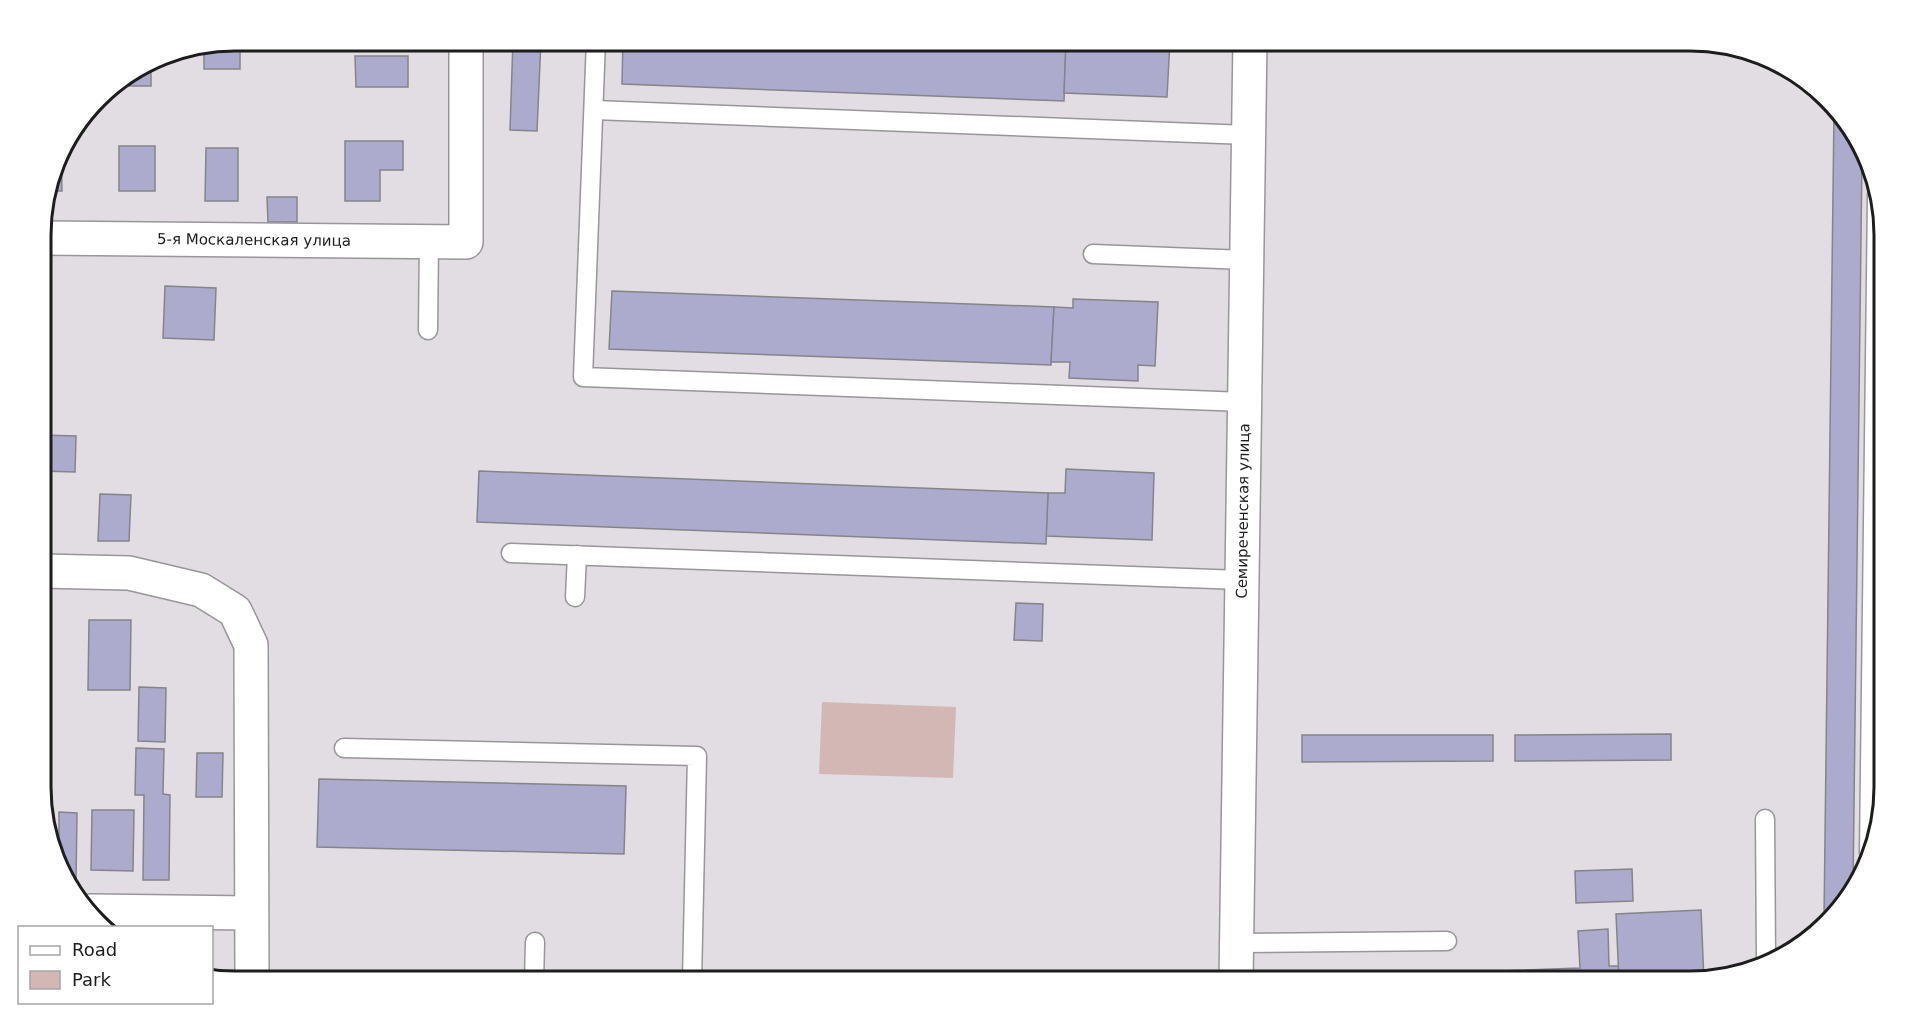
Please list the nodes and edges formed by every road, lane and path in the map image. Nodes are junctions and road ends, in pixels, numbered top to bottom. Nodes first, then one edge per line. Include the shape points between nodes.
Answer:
1 (466, 51) edge
2 (597, 51) edge
3 (1250, 51) edge
4 (594, 110) junction
5 (1248, 135) junction
6 (51, 238) edge
7 (429, 242) junction
8 (1093, 254) dead end
9 (1246, 260) junction
10 (428, 330) dead end
11 (1244, 402) junction
12 (1874, 442) edge
13 (511, 553) dead end
14 (577, 555) junction
15 (51, 571) edge
16 (1241, 580) junction
17 (575, 597) dead end
18 (344, 748) dead end
19 (1765, 819) dead end
20 (1869, 827) edge
21 (100, 911) edge
22 (250, 913) junction
23 (1447, 941) dead end
24 (535, 942) dead end
25 (1236, 943) junction
26 (1766, 954) edge
27 (252, 971) edge
28 (534, 971) edge
29 (692, 971) edge
30 (1236, 971) edge

1 - 7 street, 5-я Москаленская улица via 466,242
2 - 4 lane
3 - 5 street, Семиреченская улица
4 - 5 lane
4 - 11 lane via 583,377
5 - 9 street, Семиреченская улица
6 - 7 street, 5-я Москаленская улица
7 - 10 lane
8 - 9 lane
9 - 11 street, Семиреченская улица
11 - 16 street, Семиреченская улица
12 - 20 lane
13 - 14 lane
14 - 16 lane
14 - 17 lane
15 - 22 street via 129,573 201,590 234,611 250,645
16 - 25 street, Семиреченская улица
18 - 29 lane via 697,756
19 - 26 lane
21 - 22 street
22 - 27 street
23 - 25 lane
24 - 28 lane
25 - 30 street, Семиреченская улица

